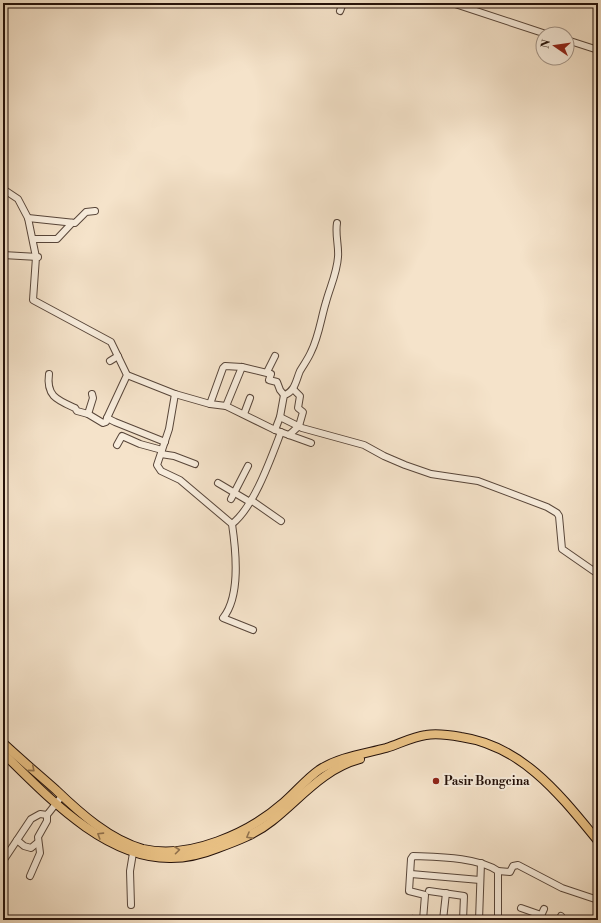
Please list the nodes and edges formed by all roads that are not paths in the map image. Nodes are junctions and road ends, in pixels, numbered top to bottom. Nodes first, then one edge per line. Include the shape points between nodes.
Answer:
1 (343, 3) edge
2 (452, 3) edge
3 (340, 11) dead end
4 (535, 30) edge
5 (575, 43) edge
6 (598, 50) edge
7 (3, 189) edge
8 (95, 211) dead end
9 (28, 218) junction
10 (72, 223) junction
11 (337, 224) dead end
12 (33, 239) junction
13 (3, 254) edge
14 (37, 257) junction
15 (118, 356) junction
16 (274, 356) dead end
17 (110, 361) dead end
18 (242, 367) junction
19 (267, 372) junction
20 (50, 374) dead end
21 (127, 375) junction
22 (293, 389) junction
23 (92, 394) dead end
24 (175, 394) junction
25 (284, 394) junction
26 (250, 398) dead end
27 (210, 404) junction
28 (226, 406) junction
29 (88, 414) junction
30 (244, 414) junction
31 (280, 417) junction
32 (107, 418) junction
33 (299, 426) junction
34 (278, 431) junction
35 (289, 435) junction
36 (165, 442) junction
37 (311, 443) dead end
38 (117, 445) dead end
39 (162, 452) junction
40 (195, 464) dead end
41 (248, 466) dead end
42 (218, 483) dead end
43 (234, 493) junction
44 (231, 499) dead end
45 (250, 500) junction
46 (281, 521) dead end
47 (232, 524) junction
48 (598, 574) edge
49 (253, 630) dead end
50 (3, 743) edge
51 (3, 753) edge
52 (62, 796) junction
53 (56, 803) junction
54 (47, 815) junction
55 (17, 840) junction
56 (598, 841) edge
57 (37, 843) junction
58 (598, 846) edge
59 (133, 853) junction
60 (3, 861) edge
61 (481, 863) junction
62 (498, 871) junction
63 (411, 874) junction
64 (30, 876) dead end
65 (480, 880) junction
66 (429, 891) dead end
67 (446, 893) junction
68 (598, 900) edge
69 (131, 905) dead end
70 (522, 908) dead end
71 (541, 915) edge
72 (423, 920) edge
73 (443, 920) edge
74 (463, 920) edge
75 (479, 920) edge
76 (498, 920) edge

1 - 3 street
2 - 4 street
5 - 6 street
7 - 9 street via 18,199
8 - 10 street via 86,212 76,223
9 - 10 street
9 - 12 street
10 - 12 street via 57,240
11 - 22 street via 336,271 312,352 300,370
12 - 14 street
13 - 14 street
14 - 15 street via 32,298 111,342
15 - 17 street
15 - 21 street
16 - 19 street
18 - 19 street
18 - 27 street via 224,366
18 - 28 street
19 - 25 street via 271,374 269,380 277,382
20 - 29 street via 49,387 53,396 76,411
21 - 24 street
21 - 32 street
22 - 25 street
22 - 33 street via 300,396 298,408 303,412
23 - 29 street
24 - 27 street
24 - 36 street
25 - 31 street
26 - 30 street
27 - 28 street
28 - 30 street
29 - 32 street via 104,423
30 - 34 street
31 - 33 street
31 - 34 street
32 - 36 street
33 - 35 street
33 - 48 street via 364,445 384,456 431,474 478,481 547,507 557,513 562,549
34 - 35 street
34 - 45 street
35 - 37 street
36 - 39 street
38 - 39 street via 122,436
39 - 40 street
39 - 47 street via 157,465 161,471 180,480
41 - 43 street
42 - 43 street
43 - 44 street
43 - 45 street
45 - 46 street
45 - 47 street
47 - 49 street via 236,569 231,605 223,618
50 -> 52 main road
51 - 53 main road
52 - 53 street
52 -> 56 main road via 108,832 128,844 153,850 184,849 209,844 255,824 282,804 319,770 342,759 427,735 448,734 492,744 522,761 544,779
53 - 54 street
59 -> 53 main road via 98,835
54 - 55 street via 40,814 31,819
54 - 57 street
55 - 57 street via 28,848
55 - 60 street
57 - 64 street via 40,853
58 -> 59 main road via 541,783 519,765 503,755 473,743 440,739 418,742 357,759 327,773 271,822 243,839 203,854 183,858 157,858
59 - 69 street via 130,871
61 - 62 street
61 - 63 street via 413,856
61 - 65 street
62 - 68 street via 510,872 513,866 518,865 562,888
62 - 76 street
63 - 65 street
63 - 72 street via 408,891 425,895
65 - 75 street
66 - 67 street
67 - 73 street
67 - 74 street via 464,896
70 - 71 street

